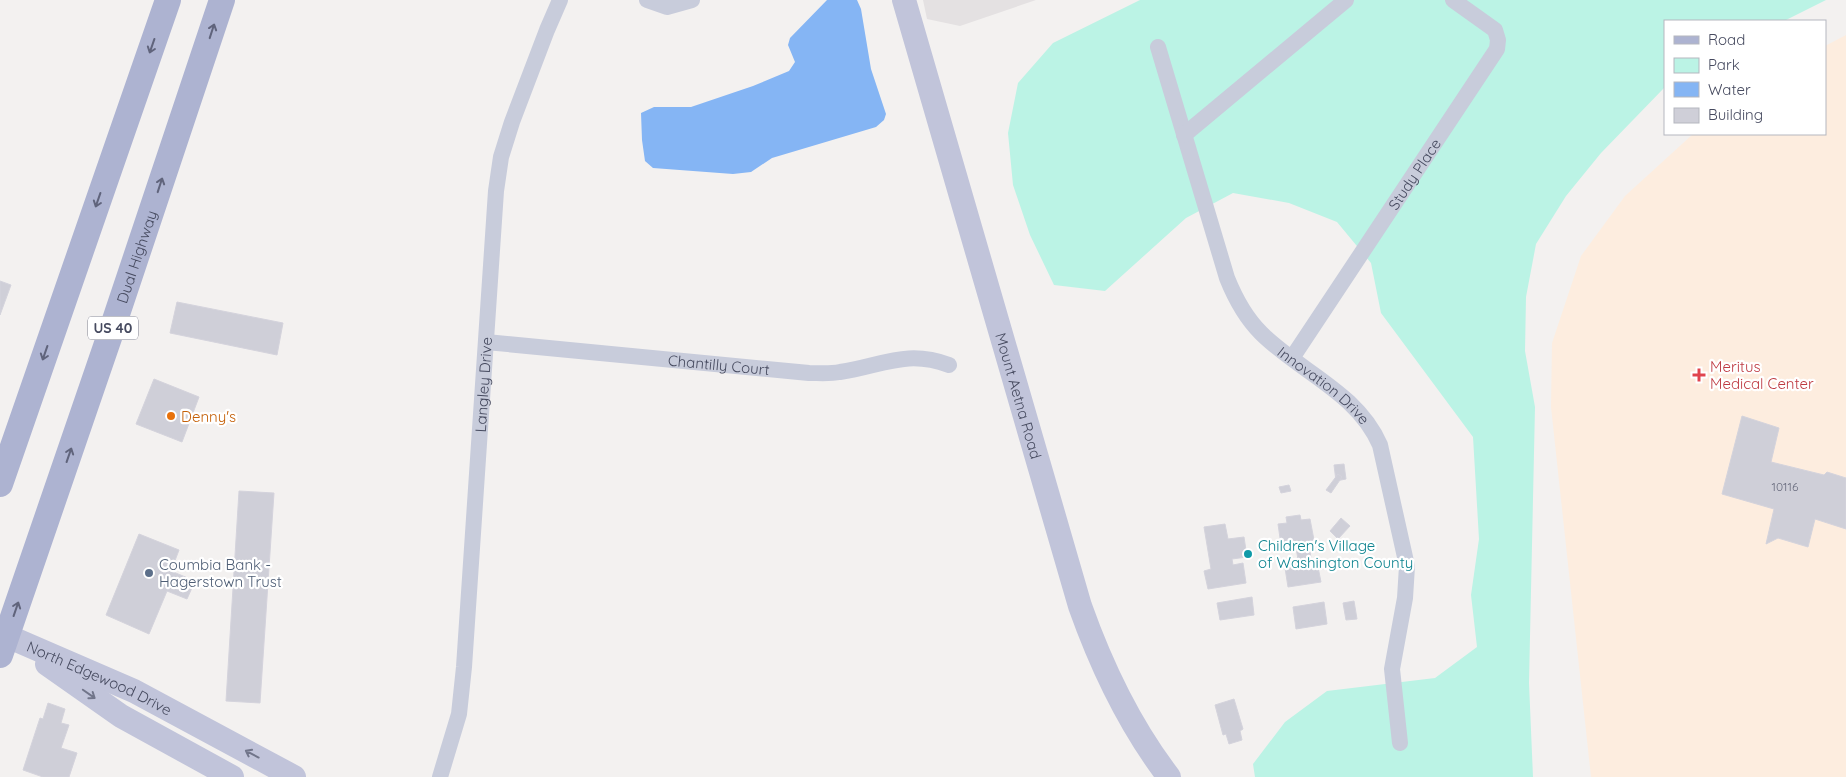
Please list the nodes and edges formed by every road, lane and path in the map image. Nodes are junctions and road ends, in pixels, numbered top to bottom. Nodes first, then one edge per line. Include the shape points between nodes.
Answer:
1 (168, 0) edge
2 (222, 0) edge
3 (560, 0) edge
4 (647, 0) edge
5 (692, 0) edge
6 (904, 0) edge
7 (1346, 0) edge
8 (1453, 0) edge
9 (1158, 47) dead end
10 (1184, 135) junction
11 (486, 342) junction
12 (1292, 358) junction
13 (949, 365) dead end
14 (0, 484) edge
15 (2, 641) edge
16 (1400, 742) dead end
17 (232, 777) edge
18 (294, 777) edge
19 (440, 777) edge
20 (1169, 777) edge

1 -> 14 main road
15 -> 2 main road, Dual Highway / US 40 via 112,329
3 - 11 street, Langley Drive via 502,157 496,191
4 - 5 street via 667,7
6 - 20 street, Mount Aetna Road via 1080,606 1116,693
7 - 10 street
8 - 12 street, Study Place via 1494,30 1497,49
9 - 10 street, Innovation Drive
10 - 12 street, Innovation Drive via 1236,298 1254,326
11 - 13 street, Chantilly Court via 809,373 838,373 915,357
11 - 19 street, Langley Drive via 464,667 459,714
12 - 16 street, Innovation Drive via 1355,407 1372,429 1383,454 1406,566 1405,598 1392,669
15 -> 17 street, North Edgewood Drive via 121,716
18 -> 15 street, North Edgewood Drive via 134,691

